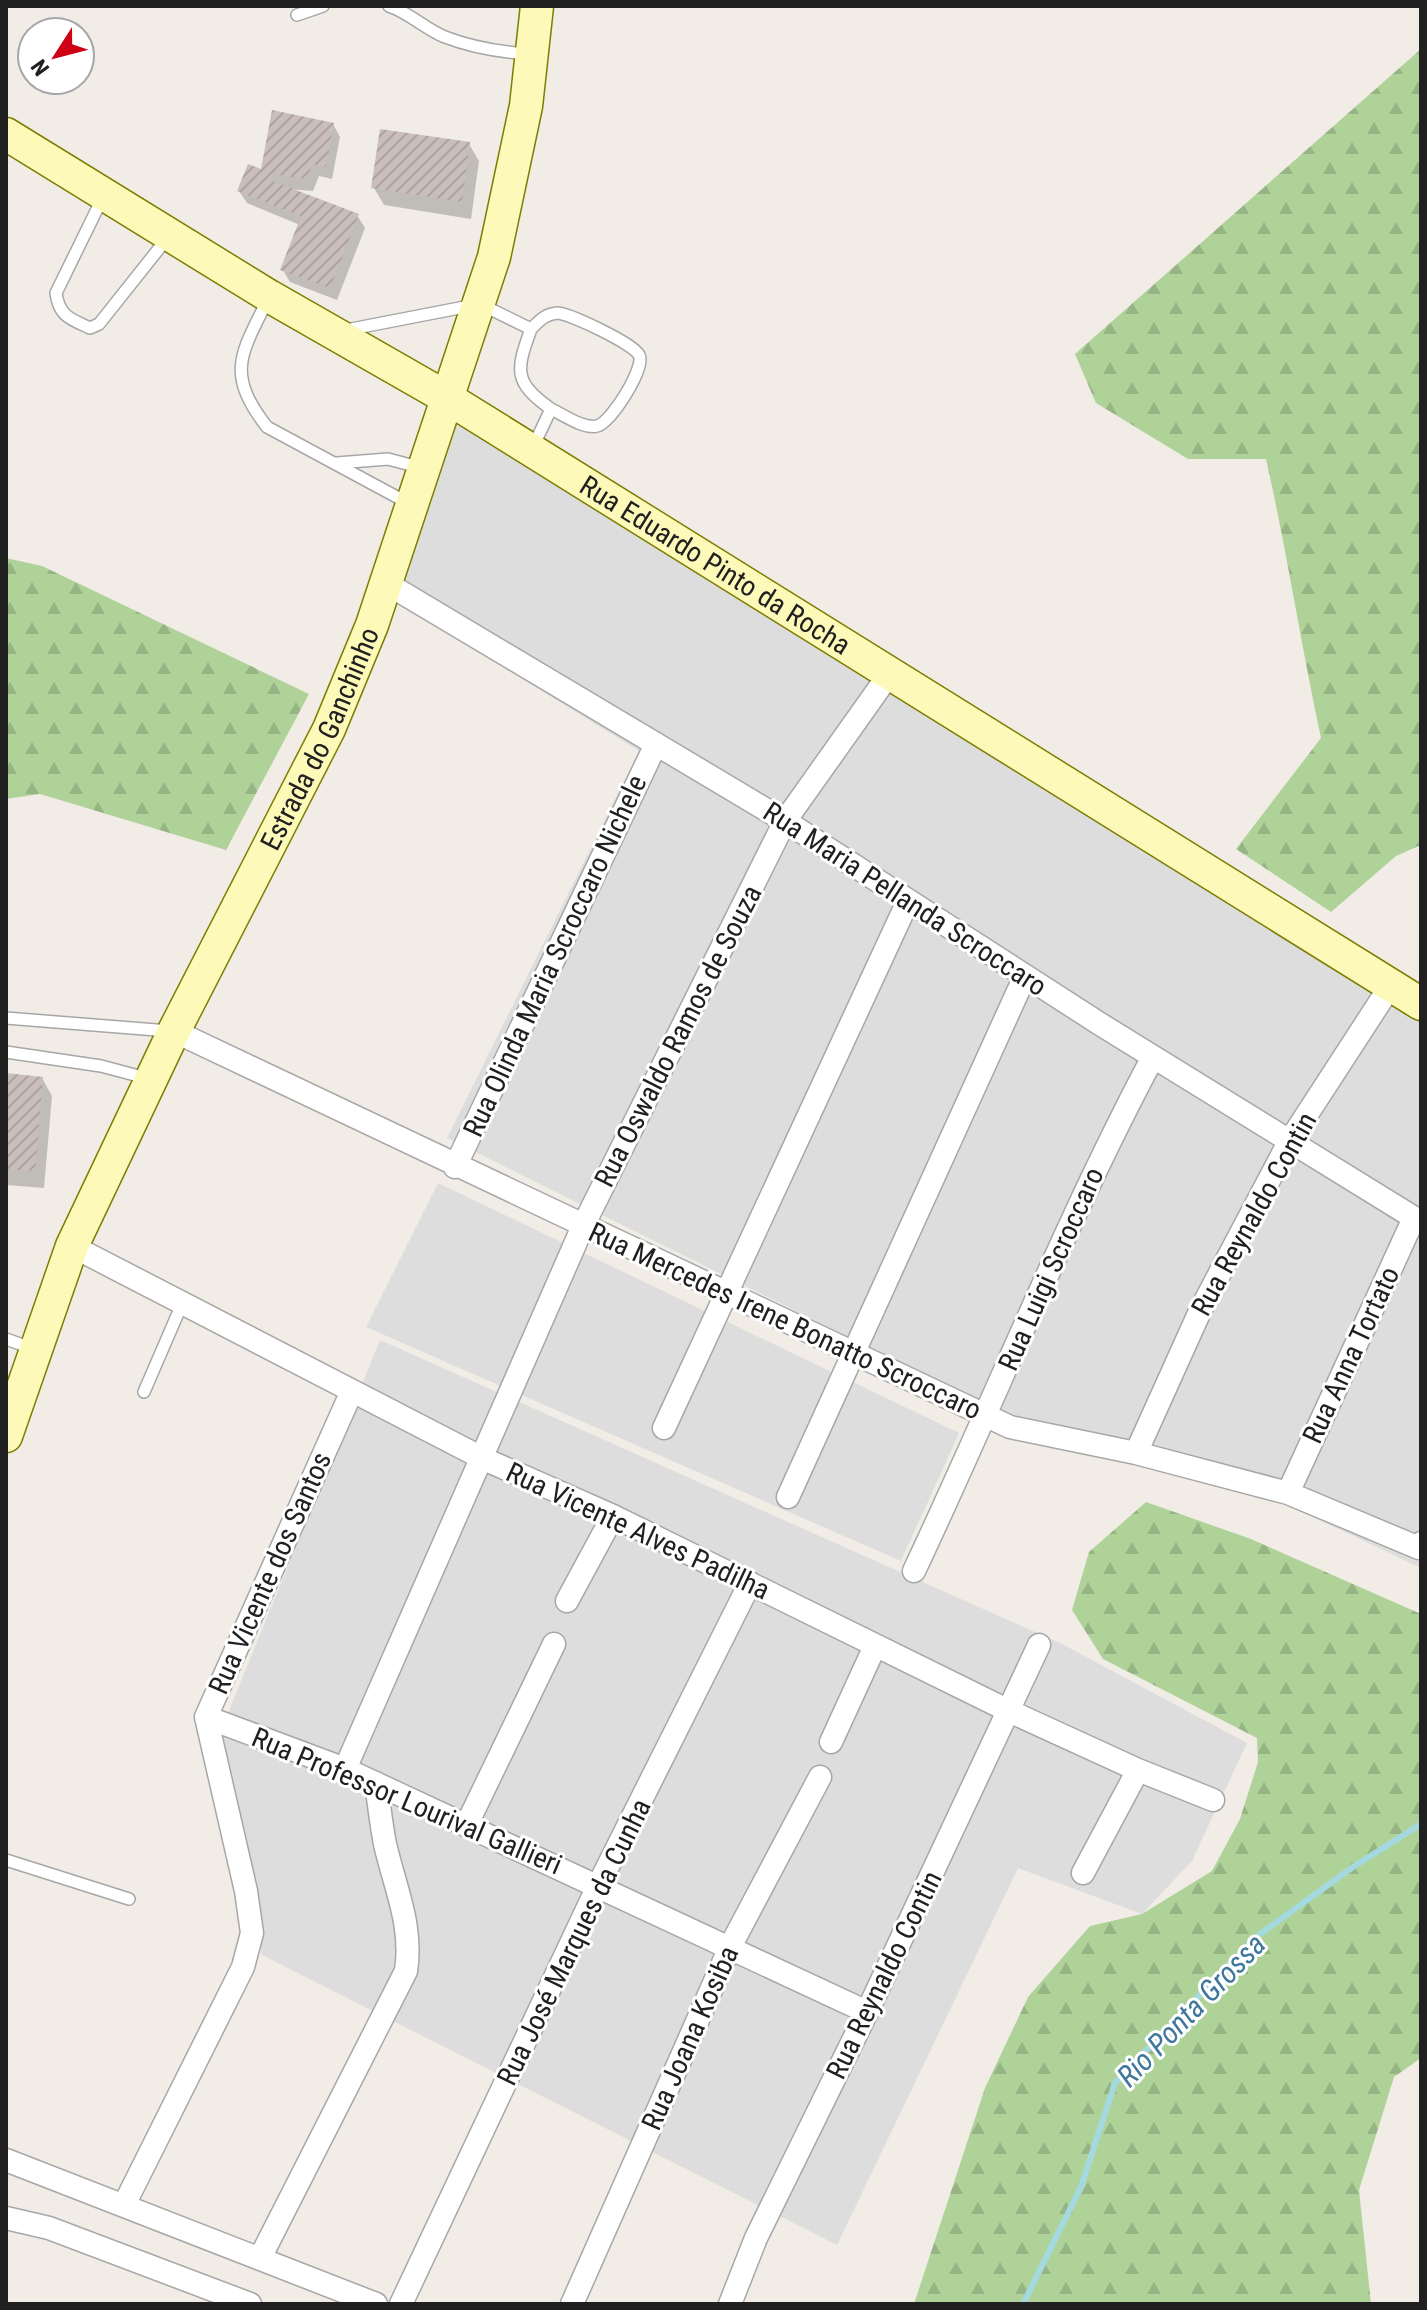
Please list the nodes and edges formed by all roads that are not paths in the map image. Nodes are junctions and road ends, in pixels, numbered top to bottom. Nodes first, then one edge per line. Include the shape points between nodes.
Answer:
1 (323, 6) edge
2 (389, 6) edge
3 (537, 6) edge
4 (297, 15) dead end
5 (532, 54) junction
6 (6, 134) edge
7 (104, 195) junction
8 (169, 235) junction
9 (269, 296) junction
10 (480, 304) junction
11 (531, 329) junction
12 (333, 333) junction
13 (449, 399) junction
14 (551, 409) junction
15 (531, 450) junction
16 (337, 463) junction
17 (425, 469) junction
18 (412, 505) junction
19 (386, 583) junction
20 (890, 673) junction
21 (656, 744) junction
22 (785, 821) junction
23 (908, 901) junction
24 (1025, 976) junction
25 (1391, 985) junction
26 (1421, 1004) edge
27 (6, 1018) edge
28 (174, 1031) junction
29 (6, 1052) edge
30 (1153, 1057) junction
31 (150, 1079) junction
32 (1289, 1142) junction
33 (455, 1167) junction
34 (1418, 1220) edge
35 (583, 1226) junction
36 (72, 1246) junction
37 (724, 1293) junction
38 (182, 1304) junction
39 (853, 1353) junction
40 (21, 1357) edge
41 (352, 1391) junction
42 (144, 1392) dead end
43 (987, 1417) junction
44 (664, 1428) dead end
45 (6, 1436) edge
46 (1136, 1453) junction
47 (484, 1459) junction
48 (1288, 1493) junction
49 (788, 1497) dead end
50 (613, 1516) junction
51 (1420, 1545) edge
52 (914, 1571) dead end
53 (750, 1583) junction
54 (567, 1601) dead end
55 (554, 1644) dead end
56 (1039, 1645) dead end
57 (875, 1646) junction
58 (1009, 1711) junction
59 (206, 1717) junction
60 (831, 1742) dead end
61 (345, 1769) junction
62 (1138, 1770) junction
63 (820, 1777) dead end
64 (376, 1783) junction
65 (1213, 1800) dead end
66 (467, 1824) junction
67 (6, 1860) edge
68 (1083, 1873) dead end
69 (599, 1884) junction
70 (129, 1899) dead end
71 (731, 1945) junction
72 (867, 2012) junction
73 (6, 2160) edge
74 (124, 2205) junction
75 (6, 2218) edge
76 (260, 2258) junction
77 (250, 2304) edge
78 (376, 2304) edge
79 (401, 2304) edge
80 (572, 2304) edge
81 (730, 2304) edge

1 - 4 lane
2 - 5 lane via 443,37 498,52
3 - 5 main road, Estrada do Ganchinho
5 - 10 main road, Estrada do Ganchinho via 509,197
6 - 7 main road, Rua Eduardo Pinto da Rocha
7 - 8 main road, Rua Eduardo Pinto da Rocha
7 - 8 lane via 56,293 66,318 90,328 99,324
8 - 9 main road, Rua Eduardo Pinto da Rocha
9 - 12 main road, Rua Eduardo Pinto da Rocha
9 - 16 lane via 241,355 239,381 267,427
10 - 11 lane
10 - 12 lane
10 - 13 main road, Estrada do Ganchinho
11 - 14 lane via 518,363 521,379 530,394
11 - 14 lane via 547,314 561,313 632,346 640,356 641,367 609,420 596,427 583,425
12 - 13 main road, Rua Eduardo Pinto da Rocha
13 - 15 main road, Rua Eduardo Pinto da Rocha
13 - 17 main road, Estrada do Ganchinho
14 - 15 lane
15 - 20 main road, Rua Eduardo Pinto da Rocha
16 - 17 lane via 397,459
16 - 18 lane
17 - 18 main road, Estrada do Ganchinho
18 - 19 main road, Estrada do Ganchinho
19 - 21 street, Rua Maria Pellanda Scroccaro
19 - 28 main road, Estrada do Ganchinho via 329,729
20 - 22 street, Rua Oswaldo Ramos de Souza
20 - 25 main road, Rua Eduardo Pinto da Rocha
21 - 22 street, Rua Maria Pellanda Scroccaro
21 - 33 street, Rua Olinda Maria Scroccaro Nichele
22 - 23 street, Rua Maria Pellanda Scroccaro
22 - 35 street, Rua Oswaldo Ramos de Souza
23 - 24 street, Rua Maria Pellanda Scroccaro
23 - 37 street
24 - 30 street, Rua Maria Pellanda Scroccaro
24 - 39 street
25 - 26 main road, Rua Eduardo Pinto da Rocha
25 - 32 street, Rua Reynaldo Contin
27 - 28 lane
28 - 31 main road, Estrada do Ganchinho
28 - 33 street, Rua Mercedes Irene Bonatto Scroccaro
29 - 31 lane
30 - 32 street, Rua Maria Pellanda Scroccaro
30 - 43 street, Rua Luigi Scroccaro via 1046,1274
31 - 36 main road, Estrada do Ganchinho
32 - 34 street, Rua Maria Pellanda Scroccaro
32 - 46 street, Rua Reynaldo Contin via 1201,1309
33 - 35 street, Rua Mercedes Irene Bonatto Scroccaro
34 - 48 street, Rua Anna Tortato
35 - 37 street, Rua Mercedes Irene Bonatto Scroccaro
35 - 47 street, Rua Oswaldo Ramos de Souza
36 - 38 street, Rua Vicente Alves Padilha
36 - 40 main road, Estrada do Ganchinho
37 - 39 street, Rua Mercedes Irene Bonatto Scroccaro
37 - 44 street
38 - 41 street, Rua Vicente Alves Padilha
38 - 42 lane
39 - 43 street, Rua Mercedes Irene Bonatto Scroccaro
39 - 49 street
40 - 45 main road, Estrada do Ganchinho
41 - 47 street, Rua Vicente Alves Padilha
41 - 59 street, Rua Vicente dos Santos
43 - 46 street, Rua Mercedes Irene Bonatto Scroccaro via 1010,1427
43 - 52 street, Rua Luigi Scroccaro
46 - 48 street, Rua Mercedes Irene Bonatto Scroccaro
47 - 50 street, Rua Vicente Alves Padilha
47 - 61 street, Rua Oswaldo Ramos de Souza
48 - 51 street, Rua Mercedes Irene Bonatto Scroccaro
50 - 53 street, Rua Vicente Alves Padilha
50 - 54 street
53 - 57 street, Rua Vicente Alves Padilha
53 - 69 street, Rua José Marques da Cunha
55 - 66 street
56 - 58 street, Rua Reynaldo Contin
57 - 58 street, Rua Vicente Alves Padilha
57 - 60 street
58 - 62 street, Rua Vicente Alves Padilha
58 - 72 street, Rua Reynaldo Contin
59 - 61 street, Rua Professor Lourival Gallieri
59 - 74 street, Rua Vicente dos Santos via 252,1933 243,1967
61 - 64 street, Rua Professor Lourival Gallieri
62 - 65 street, Rua Vicente Alves Padilha
62 - 68 street
63 - 71 street, Rua Joana Kosiba
64 - 66 street, Rua Professor Lourival Gallieri
64 - 76 street via 385,1845 407,1921 406,1971
66 - 69 street, Rua Professor Lourival Gallieri
67 - 70 lane
69 - 71 street, Rua Professor Lourival Gallieri
69 - 79 street, Rua José Marques da Cunha
71 - 72 street, Rua Professor Lourival Gallieri
71 - 80 street, Rua Joana Kosiba
72 - 81 street, Rua Reynaldo Contin via 756,2238
73 - 74 street
74 - 76 street
75 - 77 street via 49,2228
76 - 78 street

